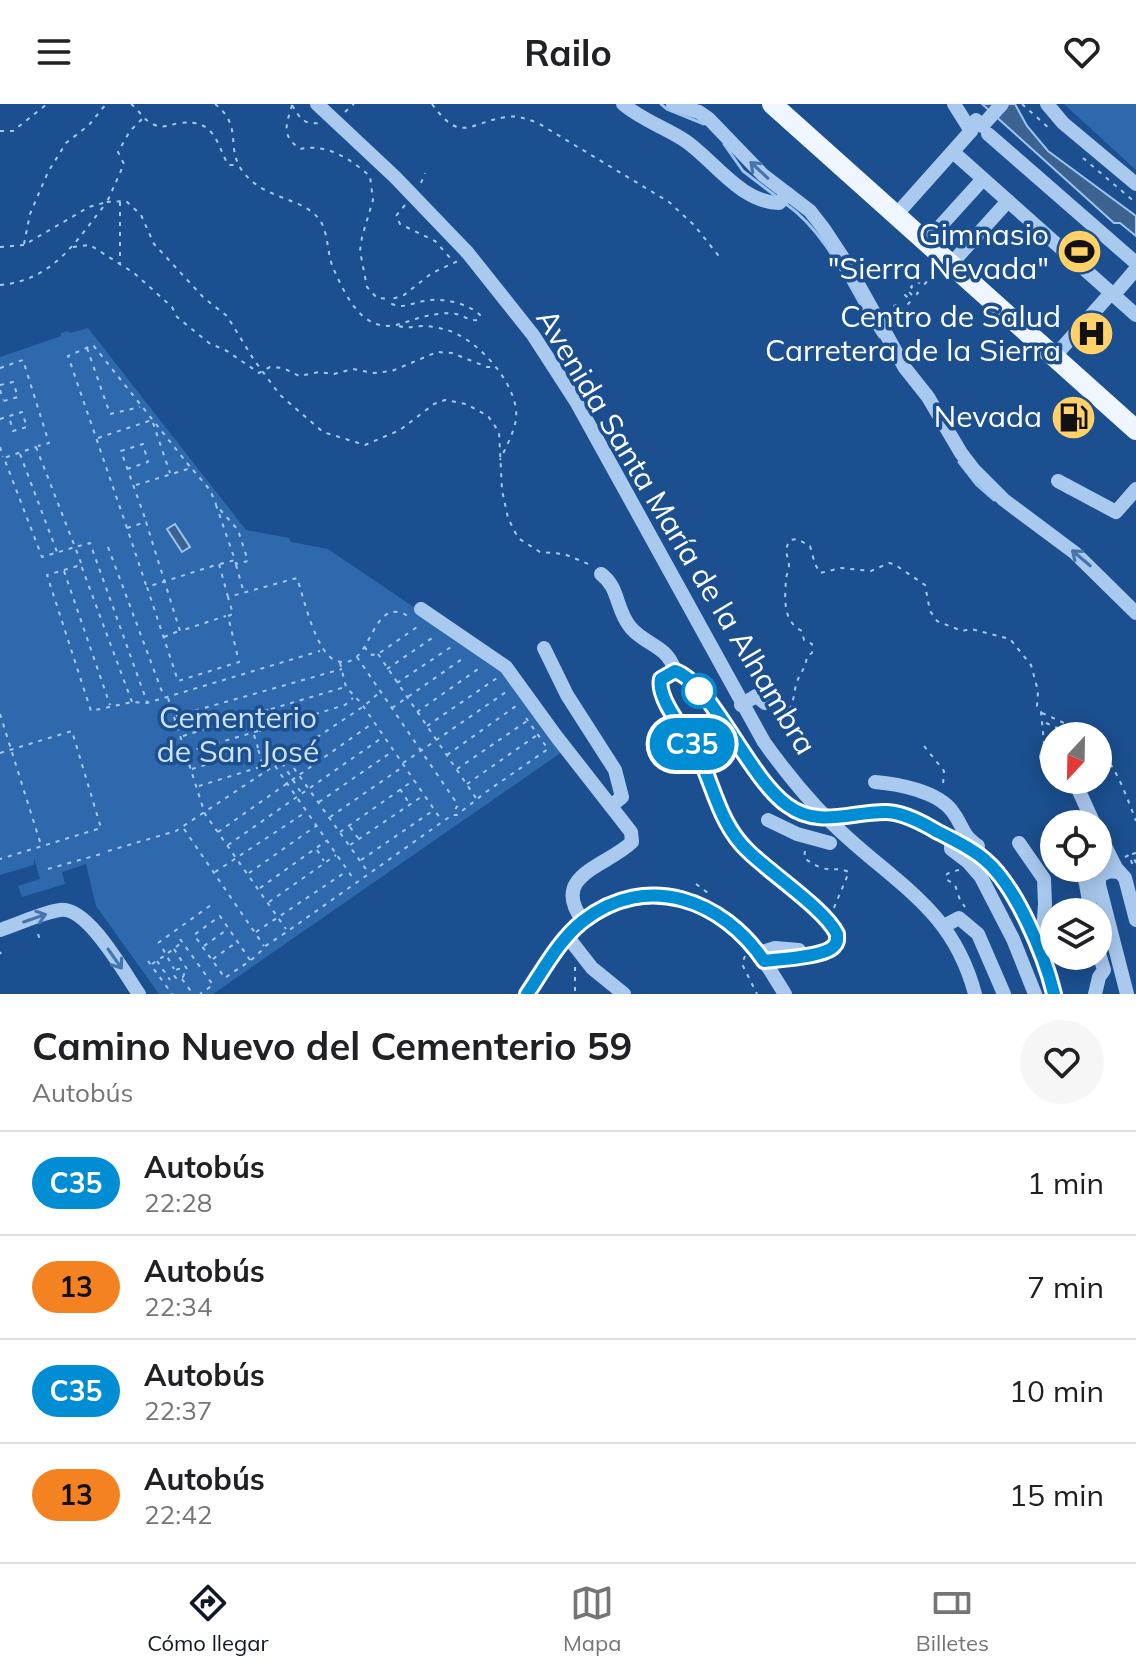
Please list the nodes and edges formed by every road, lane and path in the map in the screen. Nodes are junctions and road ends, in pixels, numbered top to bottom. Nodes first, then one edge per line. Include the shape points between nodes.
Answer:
1 (47, 104) edge
2 (106, 104) edge
3 (131, 104) edge
4 (215, 104) edge
5 (292, 104) edge
6 (317, 104) edge
7 (354, 104) edge
8 (432, 104) edge
9 (623, 104) edge
10 (673, 104) edge
11 (772, 104) edge
12 (954, 104) edge
13 (991, 104) edge
14 (1002, 104) edge
15 (1047, 104) edge
16 (340, 114) dead end
17 (144, 117) junction
18 (321, 122) dead end
19 (979, 128) junction
20 (0, 131) edge
21 (953, 152) junction
22 (238, 165) junction
23 (425, 173) dead end
24 (983, 179) junction
25 (1136, 184) edge
26 (419, 186) dead end
27 (784, 199) junction
28 (1008, 201) junction
29 (107, 202) junction
30 (120, 202) junction
31 (406, 204) dead end
32 (896, 215) junction
33 (926, 242) junction
34 (24, 245) junction
35 (0, 247) edge
36 (71, 247) junction
37 (468, 254) junction
38 (722, 260) dead end
39 (454, 263) junction
40 (1136, 263) edge
41 (120, 264) junction
42 (943, 268) junction
43 (1136, 269) edge
44 (0, 285) edge
45 (1114, 292) junction
46 (392, 299) junction
47 (1136, 315) edge
48 (895, 318) dead end
49 (396, 325) junction
50 (87, 348) junction
51 (1054, 357) junction
52 (494, 367) junction
53 (0, 368) edge
54 (263, 372) junction
55 (0, 387) edge
56 (1, 402) edge
57 (141, 406) junction
58 (9, 417) junction
59 (0, 419) edge
60 (152, 420) junction
61 (1136, 430) edge
62 (97, 439) junction
63 (0, 447) edge
64 (36, 447) junction
65 (19, 453) junction
66 (4, 458) junction
67 (500, 461) junction
68 (191, 468) junction
69 (127, 469) junction
70 (170, 474) junction
71 (1058, 481) dead end
72 (133, 486) junction
73 (1136, 489) edge
74 (216, 505) junction
75 (146, 522) junction
76 (127, 528) junction
77 (75, 547) junction
78 (108, 547) dead end
79 (57, 552) junction
80 (235, 562) junction
81 (219, 564) junction
82 (81, 565) junction
83 (63, 570) junction
84 (601, 574) joint
85 (165, 582) junction
86 (147, 587) junction
87 (244, 593) junction
88 (228, 597) junction
89 (421, 609) dead end
90 (1136, 613) edge
91 (228, 616) junction
92 (421, 625) junction
93 (180, 631) junction
94 (436, 635) junction
95 (164, 637) junction
96 (452, 646) junction
97 (364, 647) junction
98 (544, 648) dead end
99 (322, 650) junction
100 (378, 654) junction
101 (357, 656) junction
102 (466, 656) junction
103 (340, 662) junction
104 (482, 667) junction
105 (342, 669) junction
106 (387, 669) junction
107 (675, 671) junction
108 (498, 677) junction
109 (397, 683) junction
110 (346, 687) junction
111 (381, 691) junction
112 (507, 691) junction
113 (355, 696) junction
114 (407, 697) junction
115 (166, 698) junction
116 (132, 702) junction
117 (147, 703) junction
118 (765, 703) joint
119 (517, 705) junction
120 (741, 705) junction
121 (364, 706) junction
122 (111, 707) junction
123 (392, 708) junction
124 (270, 709) junction
125 (417, 712) junction
126 (1041, 712) junction
127 (0, 714) edge
128 (254, 714) junction
129 (175, 717) junction
130 (528, 720) junction
131 (374, 722) junction
132 (1043, 722) edge
133 (1062, 722) edge
134 (275, 726) junction
135 (427, 726) junction
136 (260, 731) junction
137 (253, 732) junction
138 (538, 735) junction
139 (181, 736) junction
140 (384, 736) junction
141 (437, 740) junction
142 (924, 746) dead end
143 (11, 749) junction
144 (258, 749) junction
145 (394, 750) junction
146 (422, 751) junction
147 (186, 752) junction
148 (0, 753) edge
149 (447, 755) junction
150 (287, 758) junction
151 (281, 762) junction
152 (403, 764) junction
153 (1112, 765) edge
154 (275, 766) junction
155 (191, 769) junction
156 (457, 769) junction
157 (299, 775) junction
158 (292, 779) junction
159 (414, 780) junction
160 (875, 782) dead end
161 (287, 783) junction
162 (467, 784) junction
163 (197, 787) junction
164 (308, 789) junction
165 (400, 789) junction
166 (302, 794) junction
167 (424, 795) junction
168 (297, 797) junction
169 (478, 801) junction
170 (941, 802) junction
171 (318, 803) junction
172 (409, 804) junction
173 (611, 806) junction
174 (434, 810) junction
175 (307, 811) junction
176 (205, 814) junction
177 (452, 815) junction
178 (840, 817) dead end
179 (329, 818) junction
180 (813, 818) dead end
181 (768, 820) dead end
182 (1136, 821) edge
183 (442, 822) junction
184 (316, 825) junction
185 (349, 826) junction
186 (183, 827) junction
187 (218, 832) junction
188 (339, 832) junction
189 (359, 839) junction
190 (327, 840) junction
191 (830, 843) dead end
192 (1019, 843) dead end
193 (228, 845) junction
194 (806, 845) dead end
195 (41, 846) junction
196 (349, 846) junction
197 (315, 848) junction
198 (108, 851) dead end
199 (1136, 853) edge
200 (101, 854) dead end
201 (337, 854) junction
202 (237, 858) junction
203 (0, 859) edge
204 (1112, 859) edge
205 (360, 861) junction
206 (325, 862) junction
207 (1136, 863) edge
208 (982, 866) junction
209 (48, 869) dead end
210 (348, 870) junction
211 (1119, 872) junction
212 (214, 873) junction
213 (369, 873) junction
214 (248, 874) junction
215 (356, 882) junction
216 (259, 889) junction
217 (1045, 898) edge
218 (268, 902) junction
219 (211, 905) dead end
220 (831, 915) dead end
221 (278, 917) junction
222 (1136, 920) edge
223 (583, 921) junction
224 (944, 926) junction
225 (972, 927) junction
226 (228, 929) junction
227 (0, 930) edge
228 (288, 931) junction
229 (255, 933) junction
230 (38, 934) dead end
231 (745, 935) junction
232 (567, 936) junction
233 (180, 939) dead end
234 (40, 940) dead end
235 (237, 942) junction
236 (158, 943) dead end
237 (180, 944) dead end
238 (203, 947) junction
239 (264, 947) junction
240 (775, 948) junction
241 (163, 949) dead end
242 (174, 949) junction
243 (1040, 950) edge
244 (819, 952) junction
245 (757, 955) junction
246 (789, 957) junction
247 (212, 960) junction
248 (250, 960) junction
249 (148, 961) dead end
250 (157, 961) junction
251 (152, 964) dead end
252 (192, 965) junction
253 (575, 966) dead end
254 (1047, 970) edge
255 (1104, 970) edge
256 (175, 971) junction
257 (183, 971) junction
258 (175, 977) junction
259 (182, 978) junction
260 (775, 979) junction
261 (170, 980) junction
262 (165, 984) junction
263 (139, 994) edge
264 (172, 994) edge
265 (193, 994) edge
266 (200, 994) edge
267 (527, 994) edge
268 (575, 994) edge
269 (624, 994) edge
270 (757, 994) edge
271 (785, 994) edge
272 (975, 994) edge
273 (1004, 994) edge
274 (1035, 994) edge
275 (1054, 994) edge
276 (1095, 994) edge
277 (1127, 994) edge

1 - 20 path via 13,131
2 - 34 path via 66,143 48,172
3 - 17 path
4 - 22 path via 231,120
5 - 18 path via 302,121
5 - 46 path via 289,140 300,149 310,147 352,160 370,176 373,200 362,237 362,265 367,287 377,298
6 - 37 street, Avenida Santa María de la Alhambra, bridge
7 - 16 path
8 - 38 path via 454,127 506,117 538,123 669,202
9 - 27 street via 685,140 754,197
27 -> 10 street via 709,119
11 - 32 main road
12 - 19 street
13 - 19 street
14 - 19 street, bridge
15 - 25 street
17 - 22 path via 162,127 200,124 214,133 228,165
17 - 29 path via 118,152 124,164
19 - 21 street
19 - 40 street
21 - 24 street
21 - 32 street
22 - 49 path via 261,190 306,209 321,223 332,267 353,307 379,327
23 - 26 path
24 - 28 street
24 - 33 street
90 -> 27 street via 1075,553 1004,500 974,470 905,368 831,240 810,211
28 - 42 street
28 - 45 street
29 - 30 path
29 - 34 path via 63,220
29 - 36 path
30 - 41 path
30 - 54 path via 126,201 141,215 154,244 227,316
31 - 39 path via 396,216 400,224 435,241
32 - 33 main road
33 - 42 main road
34 - 35 path
36 - 41 path via 90,245
36 - 44 path via 23,282
37 - 39 path
37 - 120 street, Avenida Santa María de la Alhambra via 533,335 577,403
39 - 46 path
41 - 54 path via 209,343
42 - 48 path via 923,286 917,281 911,287 918,293 914,297 908,291 905,295 911,301 901,311 892,307
42 - 51 main road
43 - 45 street
45 - 47 street
45 - 51 street
46 - 49 path via 400,307 429,299 457,303 480,315 473,321 455,313 430,315
49 - 52 path via 450,331 472,341
50 - 57 path via 93,345
50 - 57 path via 110,414
50 - 62 path via 68,356
51 - 61 main road
52 - 54 path via 437,352 392,371 353,369 299,376 270,367
52 - 67 path via 514,398 516,417
53 - 64 path via 23,360 49,443
54 - 67 path via 280,395 323,432 365,445 400,430 434,404 466,404 488,416 499,432
55 - 56 path
55 - 56 path via 13,382 18,397
57 - 60 path
58 - 58 path via 22,412 27,427 13,431
58 - 59 path
60 - 62 path
60 - 68 path
60 - 70 path
62 - 76 path
63 - 66 path
64 - 65 path
64 - 77 path
65 - 66 path
65 - 79 path
66 - 79 path via 42,557
67 - 84 path via 508,518 518,538 540,552 564,554
68 - 70 path
68 - 74 path
69 - 69 path via 121,451 143,444 148,462
69 - 72 path
70 - 72 path
71 - 73 street via 1116,512
72 - 75 path
74 - 80 path
74 - 80 path via 238,530 248,561
75 - 76 path
75 - 85 path
76 - 86 path
77 - 79 path
77 - 82 path
77 - 117 path via 90,543
78 - 115 path
80 - 81 path
80 - 87 path
81 - 85 path
81 - 88 path
82 - 83 path
82 - 116 path
83 - 122 path
83 - 122 path via 47,575 91,711
84 - 107 street via 612,582 621,614 633,631 670,656
85 - 86 path
85 - 93 path
86 - 95 path
87 - 88 path
87 - 99 path via 297,578
88 - 91 path via 233,614
89 - 173 street via 506,667
91 - 93 path
91 - 95 path via 239,662 178,681
92 - 94 path
92 - 97 path via 391,611
92 - 100 path
93 - 95 path
94 - 96 path
94 - 106 path
96 - 102 path
96 - 109 path
97 - 100 path
97 - 101 path
98 - 173 street via 615,770 622,797
99 - 103 path
99 - 115 path
100 - 106 path
101 - 103 path
101 - 111 path
102 - 104 path
102 - 114 path
103 - 105 path
104 - 108 path
104 - 125 path
105 - 110 path
105 - 129 path
106 - 109 path
107 - 180 street via 698,689 771,791
107 - 244 street via 661,679 661,692 697,752 729,828 747,851 834,928 836,944
108 - 112 path
108 - 135 path
109 - 114 path
110 - 113 path
110 - 124 path
111 - 121 path
111 - 123 path
112 - 119 path
112 - 141 path
113 - 121 path
113 - 134 path via 345,705
114 - 123 path
114 - 125 path
115 - 117 path
115 - 129 path
116 - 117 path
116 - 122 path
118 - 120 street via 756,696
118 - 126 path via 779,717 786,715 812,653 812,644 788,619 785,604 785,548 797,539 810,546 820,573 841,568 871,571 894,564 925,585 937,621 1010,639 1033,669
119 - 130 path
119 - 149 path
120 - 224 street, Avenida Santa María de la Alhambra via 810,800
121 - 131 path
121 - 150 path
123 - 146 path
124 - 128 path
124 - 134 path
125 - 135 path
126 - 132 path
126 - 133 path
127 - 143 path
128 - 136 path
128 - 139 path
129 - 139 path
130 - 138 path
130 - 156 path
131 - 140 path
131 - 157 path
134 - 136 path
135 - 141 path
136 - 137 path
137 - 144 path
137 - 147 path
138 - 162 path
138 - 169 path via 548,749
139 - 147 path
140 - 145 path
140 - 164 path
141 - 146 path
141 - 149 path
142 - 170 path via 944,771
143 - 148 path
143 - 195 path
143 - 195 path via 72,731 101,828
144 - 155 path
144 - 163 path via 263,766
145 - 152 path
145 - 171 path
146 - 152 path
146 - 177 path via 458,805
147 - 155 path
149 - 156 path
150 - 151 path
150 - 157 path
151 - 154 path
151 - 158 path
152 - 159 path
152 - 179 path
153 - 182 path
154 - 161 path
154 - 176 path
155 - 163 path
156 - 162 path
157 - 158 path
157 - 164 path
158 - 161 path
158 - 166 path
159 - 165 path
159 - 167 path
160 - 170 street via 909,786
161 - 168 path
161 - 187 path
162 - 169 path
163 - 176 path
164 - 166 path
164 - 171 path
165 - 172 path
165 - 185 path
166 - 168 path
167 - 172 path
167 - 174 path
168 - 175 path
168 - 193 path
169 - 177 path
170 - 208 street via 967,837 989,855
171 - 179 path
172 - 189 path
173 - 223 street via 631,832 632,842 577,880 572,901
174 - 183 path
174 - 205 path
175 - 184 path
175 - 202 path
176 - 186 path
176 - 187 path
177 - 183 path
178 - 208 street via 898,814 951,838
179 - 188 path
181 - 191 street
183 - 213 path
184 - 190 path
184 - 214 path
185 - 188 path
185 - 189 path
186 - 198 path
186 - 212 path
187 - 193 path
188 - 196 path
189 - 196 path
190 - 197 path
190 - 201 path
192 - 217 street via 1044,879
193 - 202 path
194 - 220 path via 804,858 849,872
195 - 203 path
196 - 205 path
197 - 206 path
197 - 216 path
199 - 207 path
200 - 209 path
201 - 206 path
201 - 210 path
202 - 212 path
202 - 214 path
204 - 211 street
205 - 213 path
206 - 218 path
208 - 225 path via 972,873 946,875 975,921
208 - 243 street via 1001,878
208 - 274 street
210 - 215 path
210 - 221 path
211 - 222 street
211 - 277 street via 1103,873 1099,885
212 - 229 path
213 - 215 path
214 - 216 path
215 - 228 path
216 - 218 path
218 - 221 path
219 - 236 path
221 - 228 path
221 - 229 path
223 - 231 street via 615,903 662,895 709,908
223 - 232 street
224 - 225 street via 959,918
224 - 272 street, Avenida Santa María de la Alhambra via 961,952
225 - 273 street
226 - 235 path
226 - 238 path
226 - 238 path via 220,916 211,922 194,935
227 -> 263 street via 61,909 76,912
228 - 239 path
229 - 239 path
230 - 234 path
231 - 240 street
231 - 245 street
232 - 267 street
232 - 269 street via 592,968
233 - 252 path
235 - 247 path
235 - 248 path
237 - 242 path
238 - 247 path
239 - 248 path
240 - 244 street
240 - 245 street
241 - 256 path
242 - 250 path
242 - 252 path
244 - 246 street
245 - 246 street
245 - 260 street
245 - 270 path via 742,964
246 - 260 street
247 - 248 path via 225,978
249 - 262 path
250 - 251 path
250 - 261 path
252 - 257 path
252 - 266 path via 213,985
253 - 268 path
254 - 275 street
255 - 276 street
256 - 257 path
256 - 258 path
257 - 259 path
258 - 259 path
258 - 261 path
259 - 265 path
260 - 271 street
261 - 262 path
262 - 264 path

